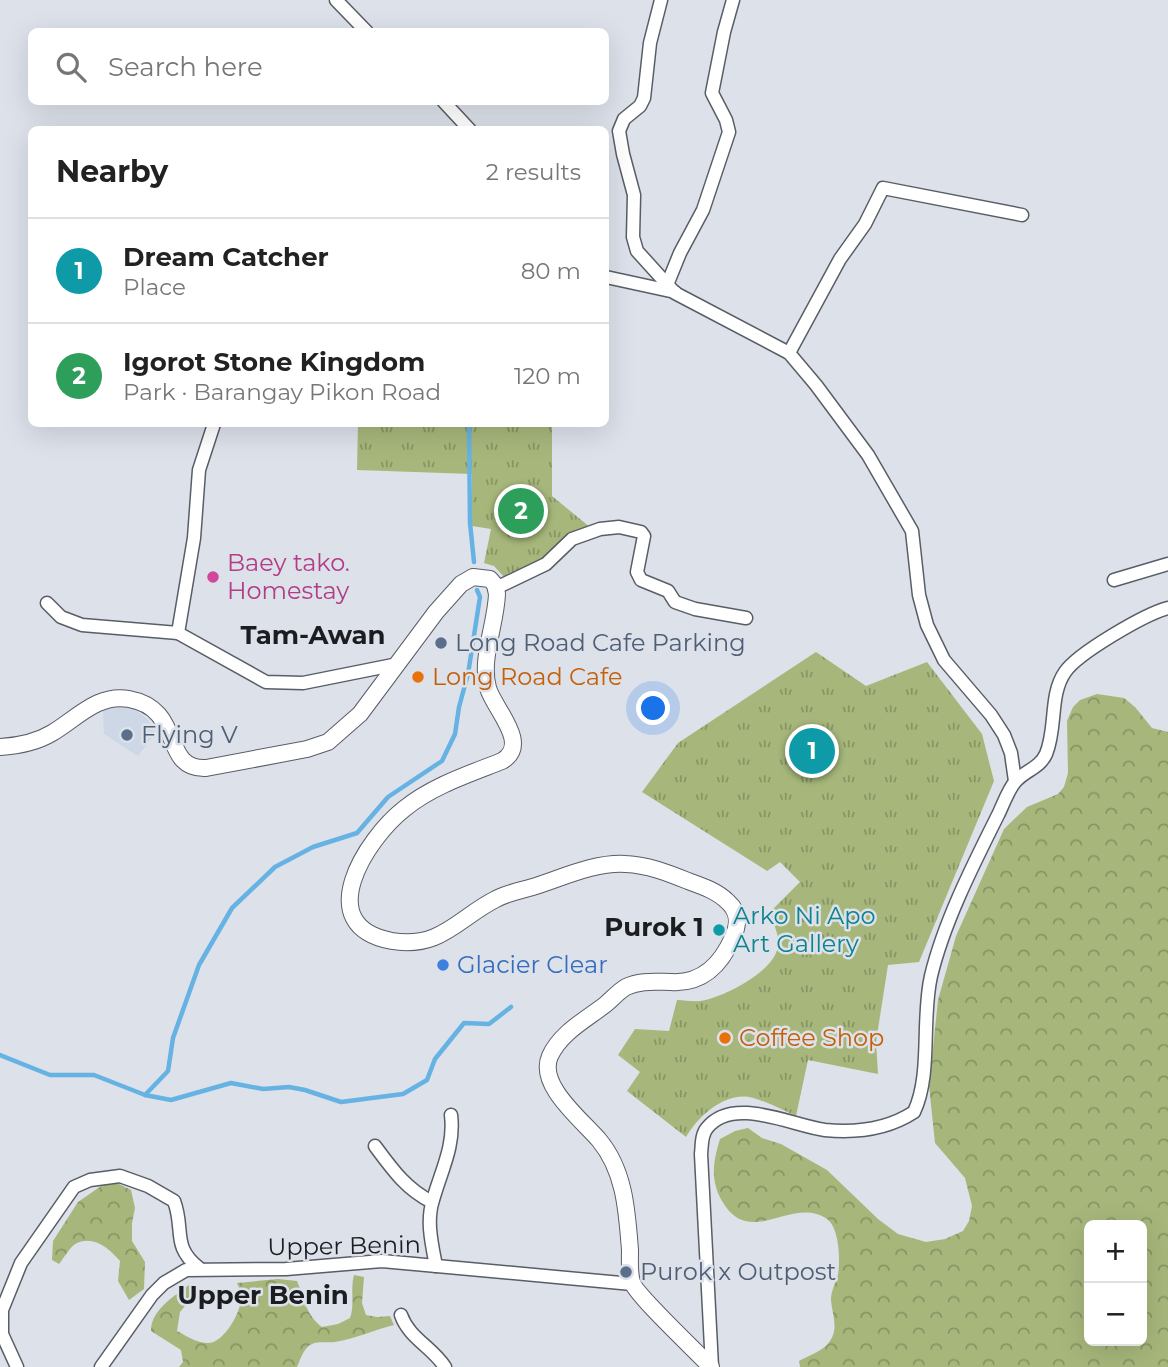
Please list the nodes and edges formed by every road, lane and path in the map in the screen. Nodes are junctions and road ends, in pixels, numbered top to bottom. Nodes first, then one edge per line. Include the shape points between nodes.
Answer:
1 (335, 0) edge
2 (661, 0) edge
3 (733, 0) edge
4 (363, 28) edge
5 (447, 105) edge
6 (466, 126) edge
7 (1022, 215) dead end
8 (609, 278) edge
9 (671, 289) junction
10 (789, 353) junction
11 (213, 427) edge
12 (1168, 564) edge
13 (1114, 580) dead end
14 (496, 588) junction
15 (47, 603) dead end
16 (1168, 608) edge
17 (746, 618) dead end
18 (178, 634) junction
19 (398, 664) junction
20 (0, 747) edge
21 (1015, 781) junction
22 (451, 1115) dead end
23 (375, 1146) dead end
24 (432, 1202) junction
25 (436, 1266) junction
26 (199, 1268) junction
27 (632, 1284) junction
28 (401, 1315) dead end
29 (16, 1367) edge
30 (102, 1367) edge
31 (445, 1367) edge
32 (712, 1367) edge

1 - 4 street
2 - 9 street via 644,98 619,131 634,195 637,251
3 - 9 street via 712,93 729,132 703,210 680,253
5 - 6 street
7 - 10 street via 883,188
8 - 9 street
9 - 10 street
10 - 21 street via 868,455 905,517 912,531 927,625 944,660 1004,735
11 - 18 street via 199,470 194,538
12 - 13 street
14 - 17 street via 546,564 572,538 600,529 628,528 644,536 637,572 641,580 668,591 675,603
14 - 19 main road via 486,577 467,579
14 - 27 main road via 486,681 510,729 512,752 502,761 427,794 394,818 352,877 349,906 368,932 387,940 419,943 445,933 505,895 597,867 626,864 702,886 733,907 735,932 725,955 709,971 690,982 649,982 624,989 563,1037 547,1065 557,1092 606,1149 618,1174
15 - 18 street via 61,617 82,625
16 - 21 street via 1109,638 1070,666 1057,688 1045,756 1034,770
18 - 19 street via 266,682 303,683
19 - 20 main road via 339,734 307,749 190,767 180,758 158,713 123,698 96,704 50,735
21 - 32 street via 977,856 937,955 925,1016 922,1090 914,1112 887,1126 863,1130 827,1130 746,1112 719,1119 707,1128 701,1154
22 - 24 street via 450,1146
23 - 24 street via 403,1182
24 - 25 street
25 - 26 street, Upper Benin via 382,1261 286,1269
25 - 27 street, Upper Benin
26 - 29 street via 182,1251 174,1201 120,1176 74,1187 21,1263 2,1310 2,1334
26 - 30 street, Upper Benin via 176,1274 152,1294
27 - 32 main road
28 - 31 street via 411,1333

